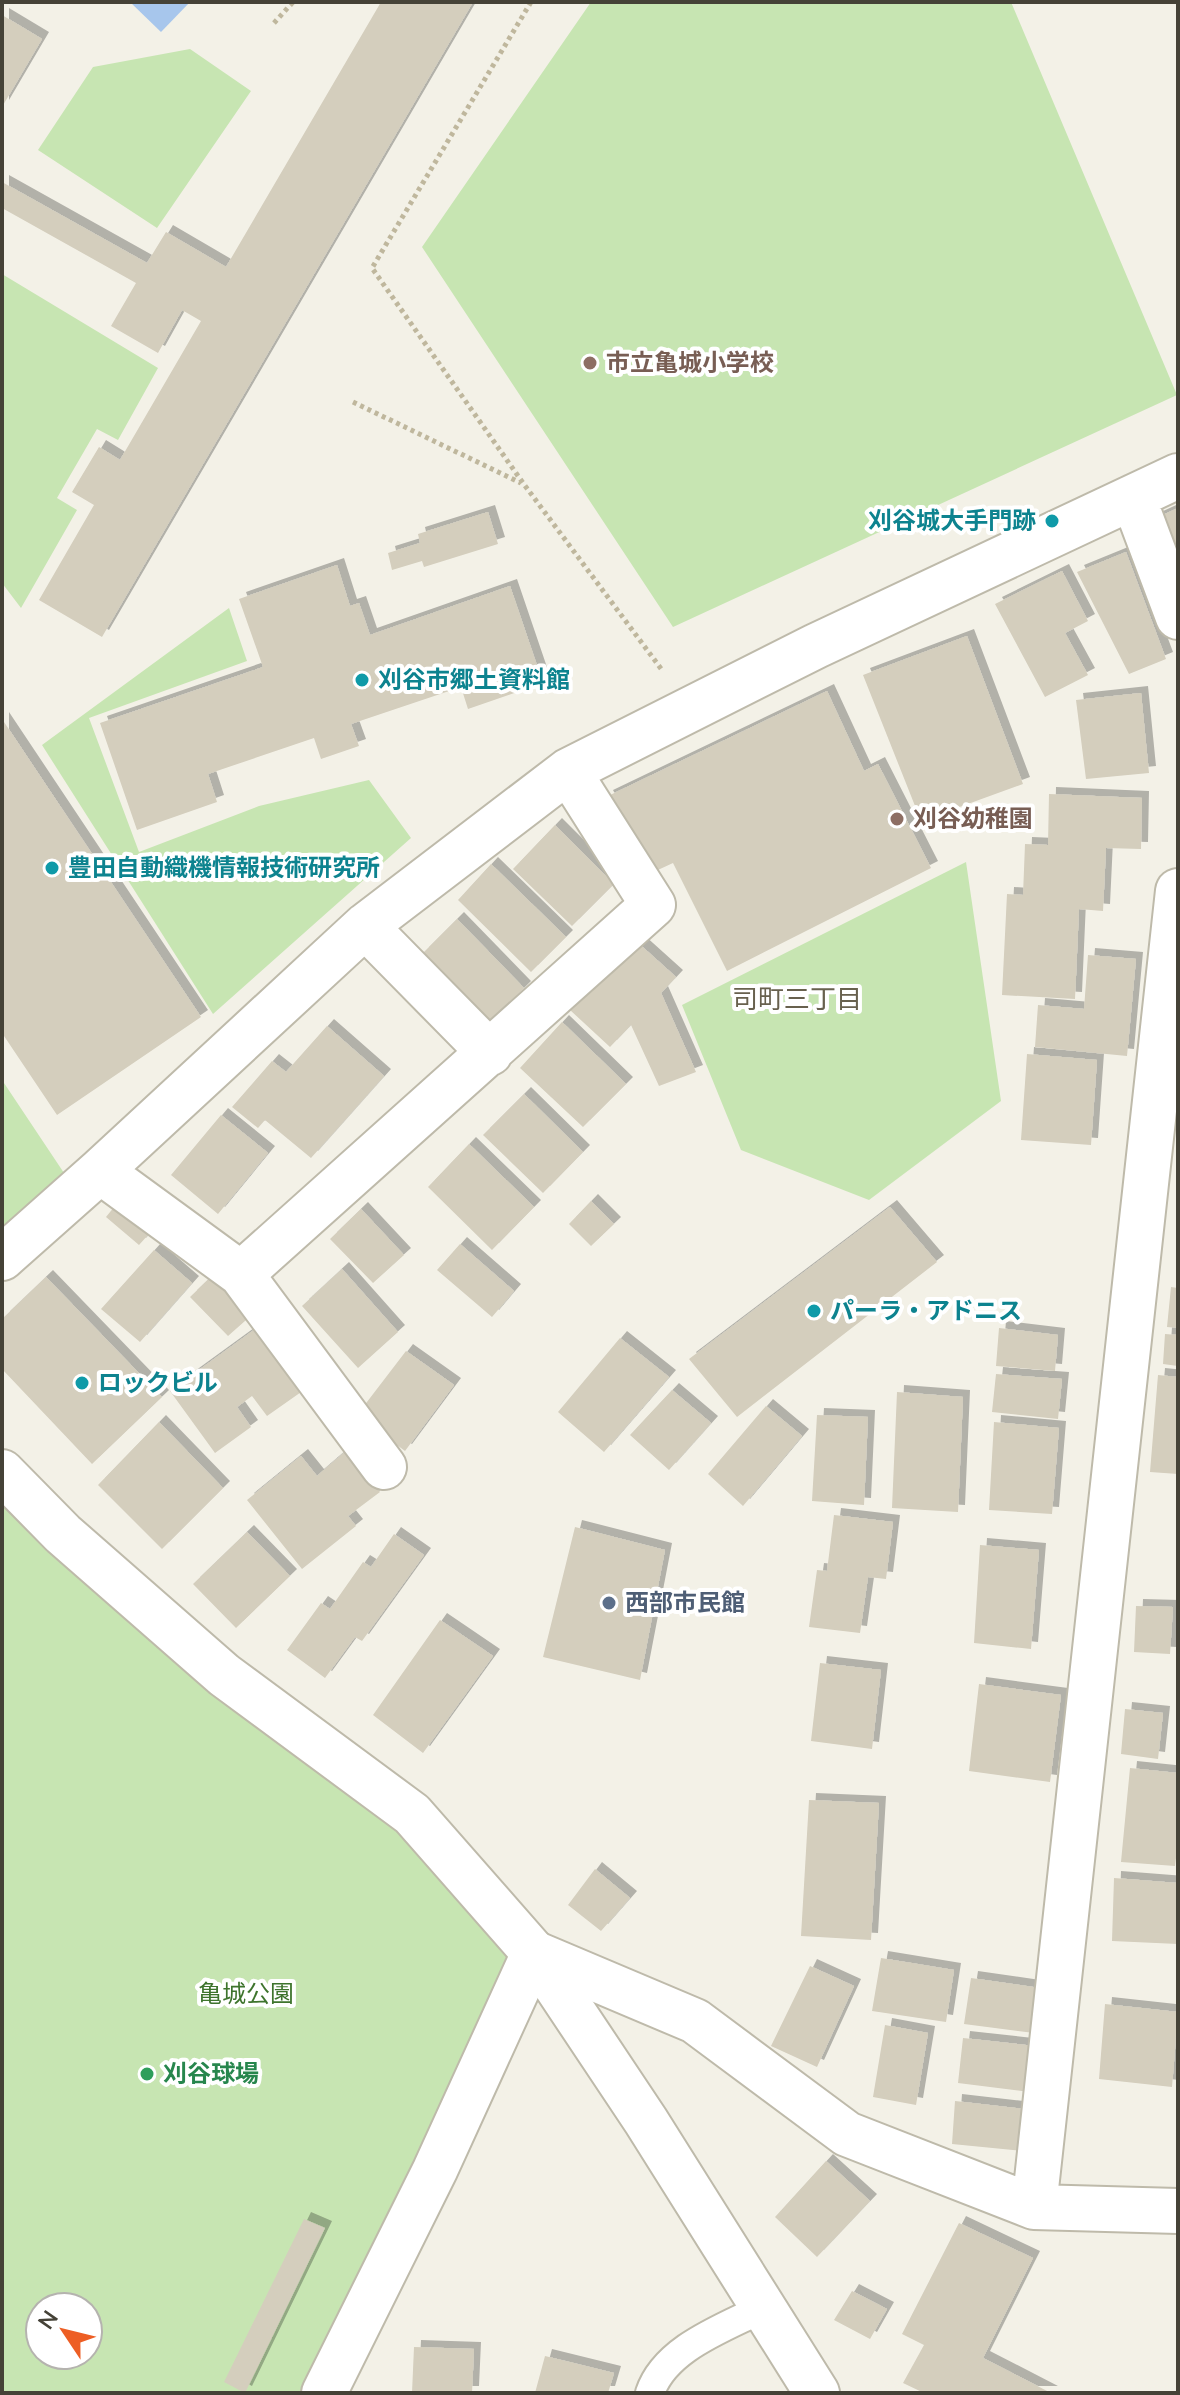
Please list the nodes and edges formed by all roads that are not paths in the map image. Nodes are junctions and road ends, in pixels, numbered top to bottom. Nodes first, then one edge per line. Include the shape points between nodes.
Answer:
1 (1178, 476) edge
2 (1133, 497) junction
3 (1178, 617) edge
4 (568, 771) junction
5 (1178, 891) edge
6 (365, 926) junction
7 (490, 1053) junction
8 (100, 1171) junction
9 (2, 1258) edge
10 (241, 1274) junction
11 (384, 1467) dead end
12 (2, 1472) edge
13 (534, 1953) junction
14 (1034, 2207) junction
15 (1178, 2211) edge
16 (763, 2308) junction
17 (324, 2393) edge
18 (650, 2393) edge
19 (817, 2393) edge

1 - 2 street
2 - 3 street
2 - 4 street via 816,646
4 - 6 street
4 - 7 street via 653,905
5 - 14 street
6 - 7 street
6 - 8 street
7 - 10 street
8 - 9 street
8 - 10 street
10 - 11 street
12 - 13 street via 63,1534 224,1675 412,1814
13 - 14 street via 695,2021 847,2134
13 - 16 street
13 - 17 street via 435,2170
14 - 15 street
16 - 18 lane via 684,2349 655,2378
16 - 19 street

